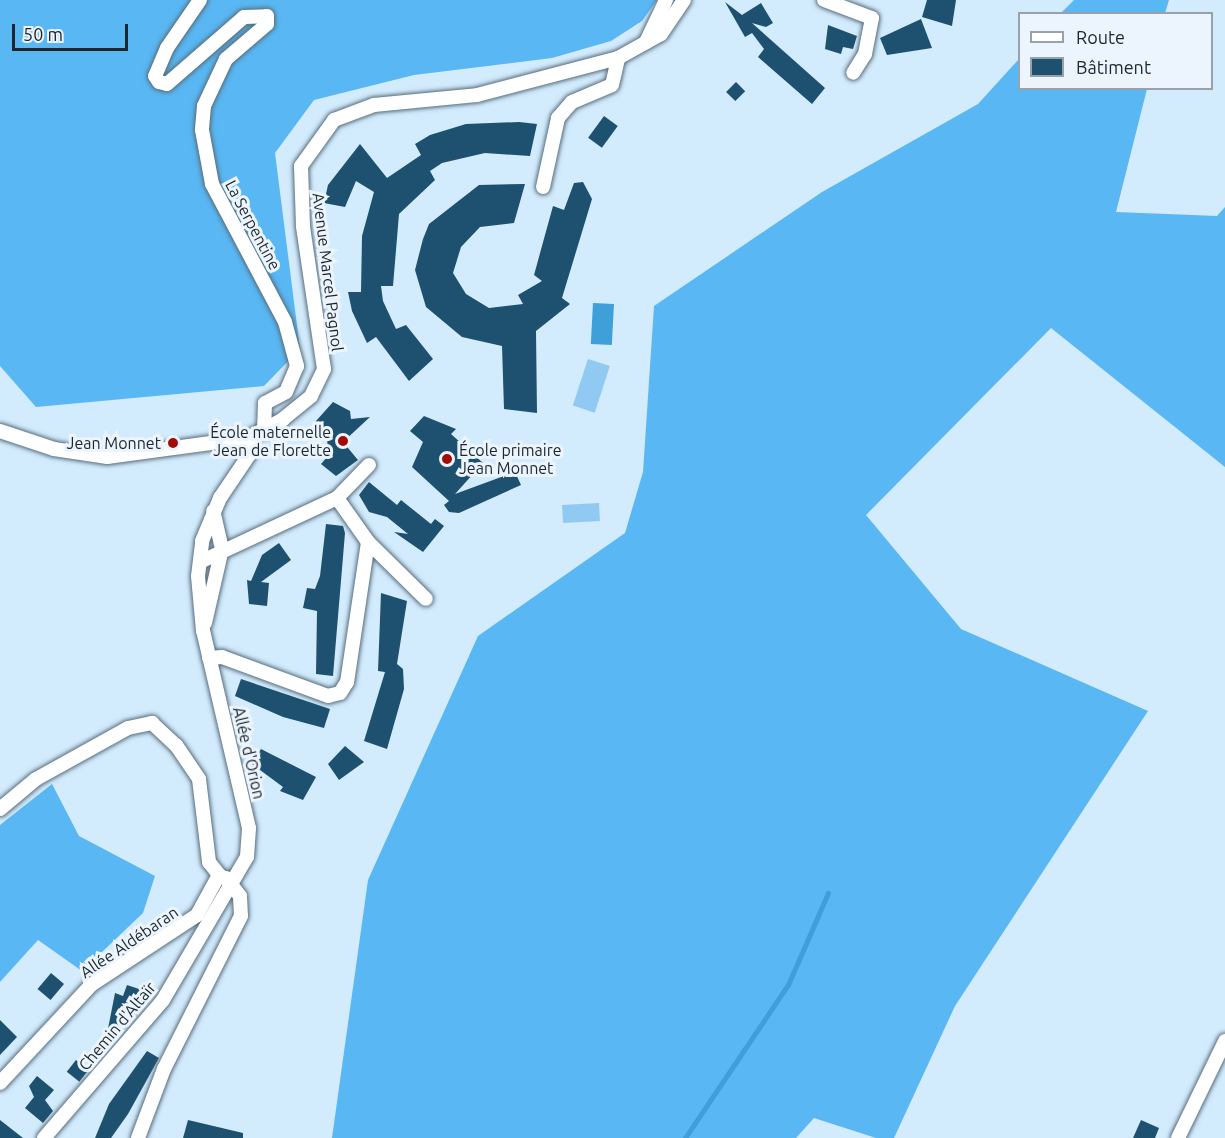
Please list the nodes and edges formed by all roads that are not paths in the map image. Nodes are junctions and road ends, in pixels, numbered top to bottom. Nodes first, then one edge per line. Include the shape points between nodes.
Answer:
1 (200, 0) edge
2 (666, 0) edge
3 (684, 0) edge
4 (824, 0) edge
5 (646, 42) junction
6 (618, 58) junction
7 (853, 73) dead end
8 (543, 187) dead end
9 (0, 431) edge
10 (264, 431) junction
11 (248, 438) junction
12 (369, 465) dead end
13 (337, 498) junction
14 (213, 512) junction
15 (368, 542) junction
16 (222, 549) junction
17 (200, 562) junction
18 (426, 599) dead end
19 (203, 631) junction
20 (209, 658) junction
21 (0, 809) edge
22 (225, 877) junction
23 (182, 925) junction
24 (196, 942) junction
25 (1225, 1041) edge
26 (0, 1083) edge
27 (44, 1138) edge
28 (138, 1138) edge
29 (1178, 1138) edge

1 - 10 street, La Serpentine via 167,48 155,76 159,82 167,84 244,17 267,16 267,24 226,59 204,106 202,130 212,184 285,322 297,366 286,392 265,403
2 - 5 street
3 - 5 street, Avenue Marcel Pagnol via 661,34
4 - 7 street via 872,18 865,54
5 - 6 street, Avenue Marcel Pagnol
6 - 8 street via 612,85 572,102 558,118
6 - 10 street, Avenue Marcel Pagnol via 477,95 374,105 334,120 313,143 301,166 300,183 324,369 311,396
9 - 11 street, Avenue Marcel Pagnol via 54,449 107,458
10 - 11 street, Avenue Marcel Pagnol
11 - 14 street, Allée d'Orion via 249,455
12 - 13 street
13 - 15 street
13 - 16 street
14 - 16 street, Allée d'Orion
14 - 17 street, Allée d'Orion
15 - 18 street
15 - 20 street via 347,682 340,693 328,696 222,657
16 - 17 street
16 - 19 street, Allée d'Orion
17 - 19 street, Allée d'Orion
19 - 20 street, Allée d'Orion
20 - 22 street, Allée d'Orion via 249,828 247,857
21 - 22 street via 36,778 128,728 152,723 176,745 199,779 209,862
22 - 23 street, Allée Aldébaran via 197,915
22 - 24 street, Chemin d'Altaïr via 226,898
22 - 28 street via 241,916 165,1069
23 - 24 street via 192,930
23 - 26 street, Allée Aldébaran via 91,985
24 - 27 street, Chemin d'Altaïr via 163,1000
25 - 29 street

